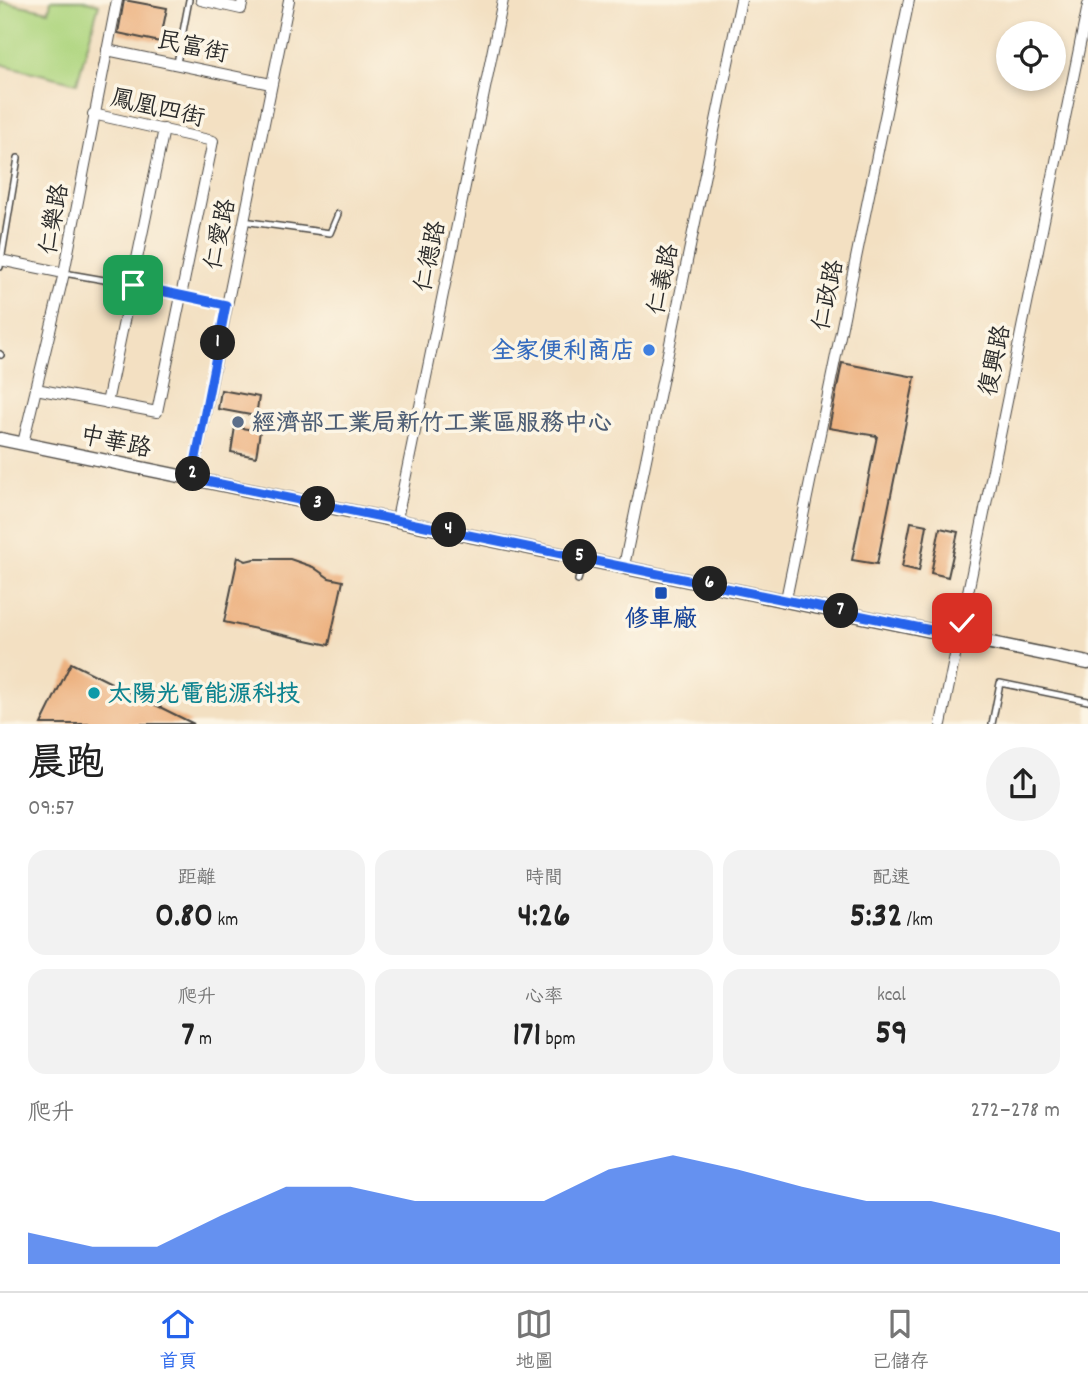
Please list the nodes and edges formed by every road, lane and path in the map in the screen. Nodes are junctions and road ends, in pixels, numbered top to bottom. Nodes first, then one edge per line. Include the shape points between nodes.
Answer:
1 (117, 0) edge
2 (189, 0) edge
3 (201, 0) edge
4 (243, 0) edge
5 (289, 0) edge
6 (503, 0) edge
7 (741, 0) edge
8 (909, 0) edge
9 (1088, 5) edge
10 (107, 50) junction
11 (177, 63) junction
12 (271, 84) junction
13 (93, 114) junction
14 (164, 129) junction
15 (18, 158) dead end
16 (338, 214) dead end
17 (243, 221) junction
18 (0, 262) edge
19 (64, 273) junction
20 (133, 285) junction
21 (181, 295) junction
22 (226, 305) junction
23 (36, 389) junction
24 (107, 402) junction
25 (0, 439) edge
26 (23, 443) junction
27 (192, 478) junction
28 (397, 519) junction
29 (584, 558) junction
30 (624, 566) junction
31 (578, 580) dead end
32 (786, 599) junction
33 (960, 636) junction
34 (1088, 663) edge
35 (1088, 701) edge
36 (941, 724) edge
37 (992, 724) edge

1 - 10 street, 仁樂路
2 - 11 lane
3 - 4 street via 241,9
5 - 12 street, 仁愛路
6 - 28 street, 仁德路
7 - 30 street, 仁義路
8 - 32 street, 仁政路
9 - 33 street, 復興路
10 - 11 street, 民富街
10 - 13 street, 仁樂路
11 - 12 street, 民富街
12 - 17 street, 仁愛路
13 - 14 street, 鳳凰四街
13 - 19 street, 仁樂路
14 - 20 street
14 - 21 street, 鳳凰四街 via 213,141
15 - 18 lane
16 - 17 lane via 330,233
17 - 22 street, 仁愛路
18 - 19 street
19 - 20 lane
19 - 23 street, 仁樂路
20 - 21 lane
20 - 24 street
21 - 22 lane
21 - 24 street via 157,412
22 - 27 street, 仁愛路
23 - 24 street
23 - 26 street, 仁樂路
25 - 26 street, 中華路
26 - 27 street, 中華路
27 - 28 street, 中華路
28 - 29 street, 中華路
29 - 30 street, 中華路
29 - 31 lane
30 - 32 street, 中華路
32 - 33 street, 中華路
33 - 34 street, 中華路
33 - 36 street, 復興路
35 - 37 lane via 1000,683

